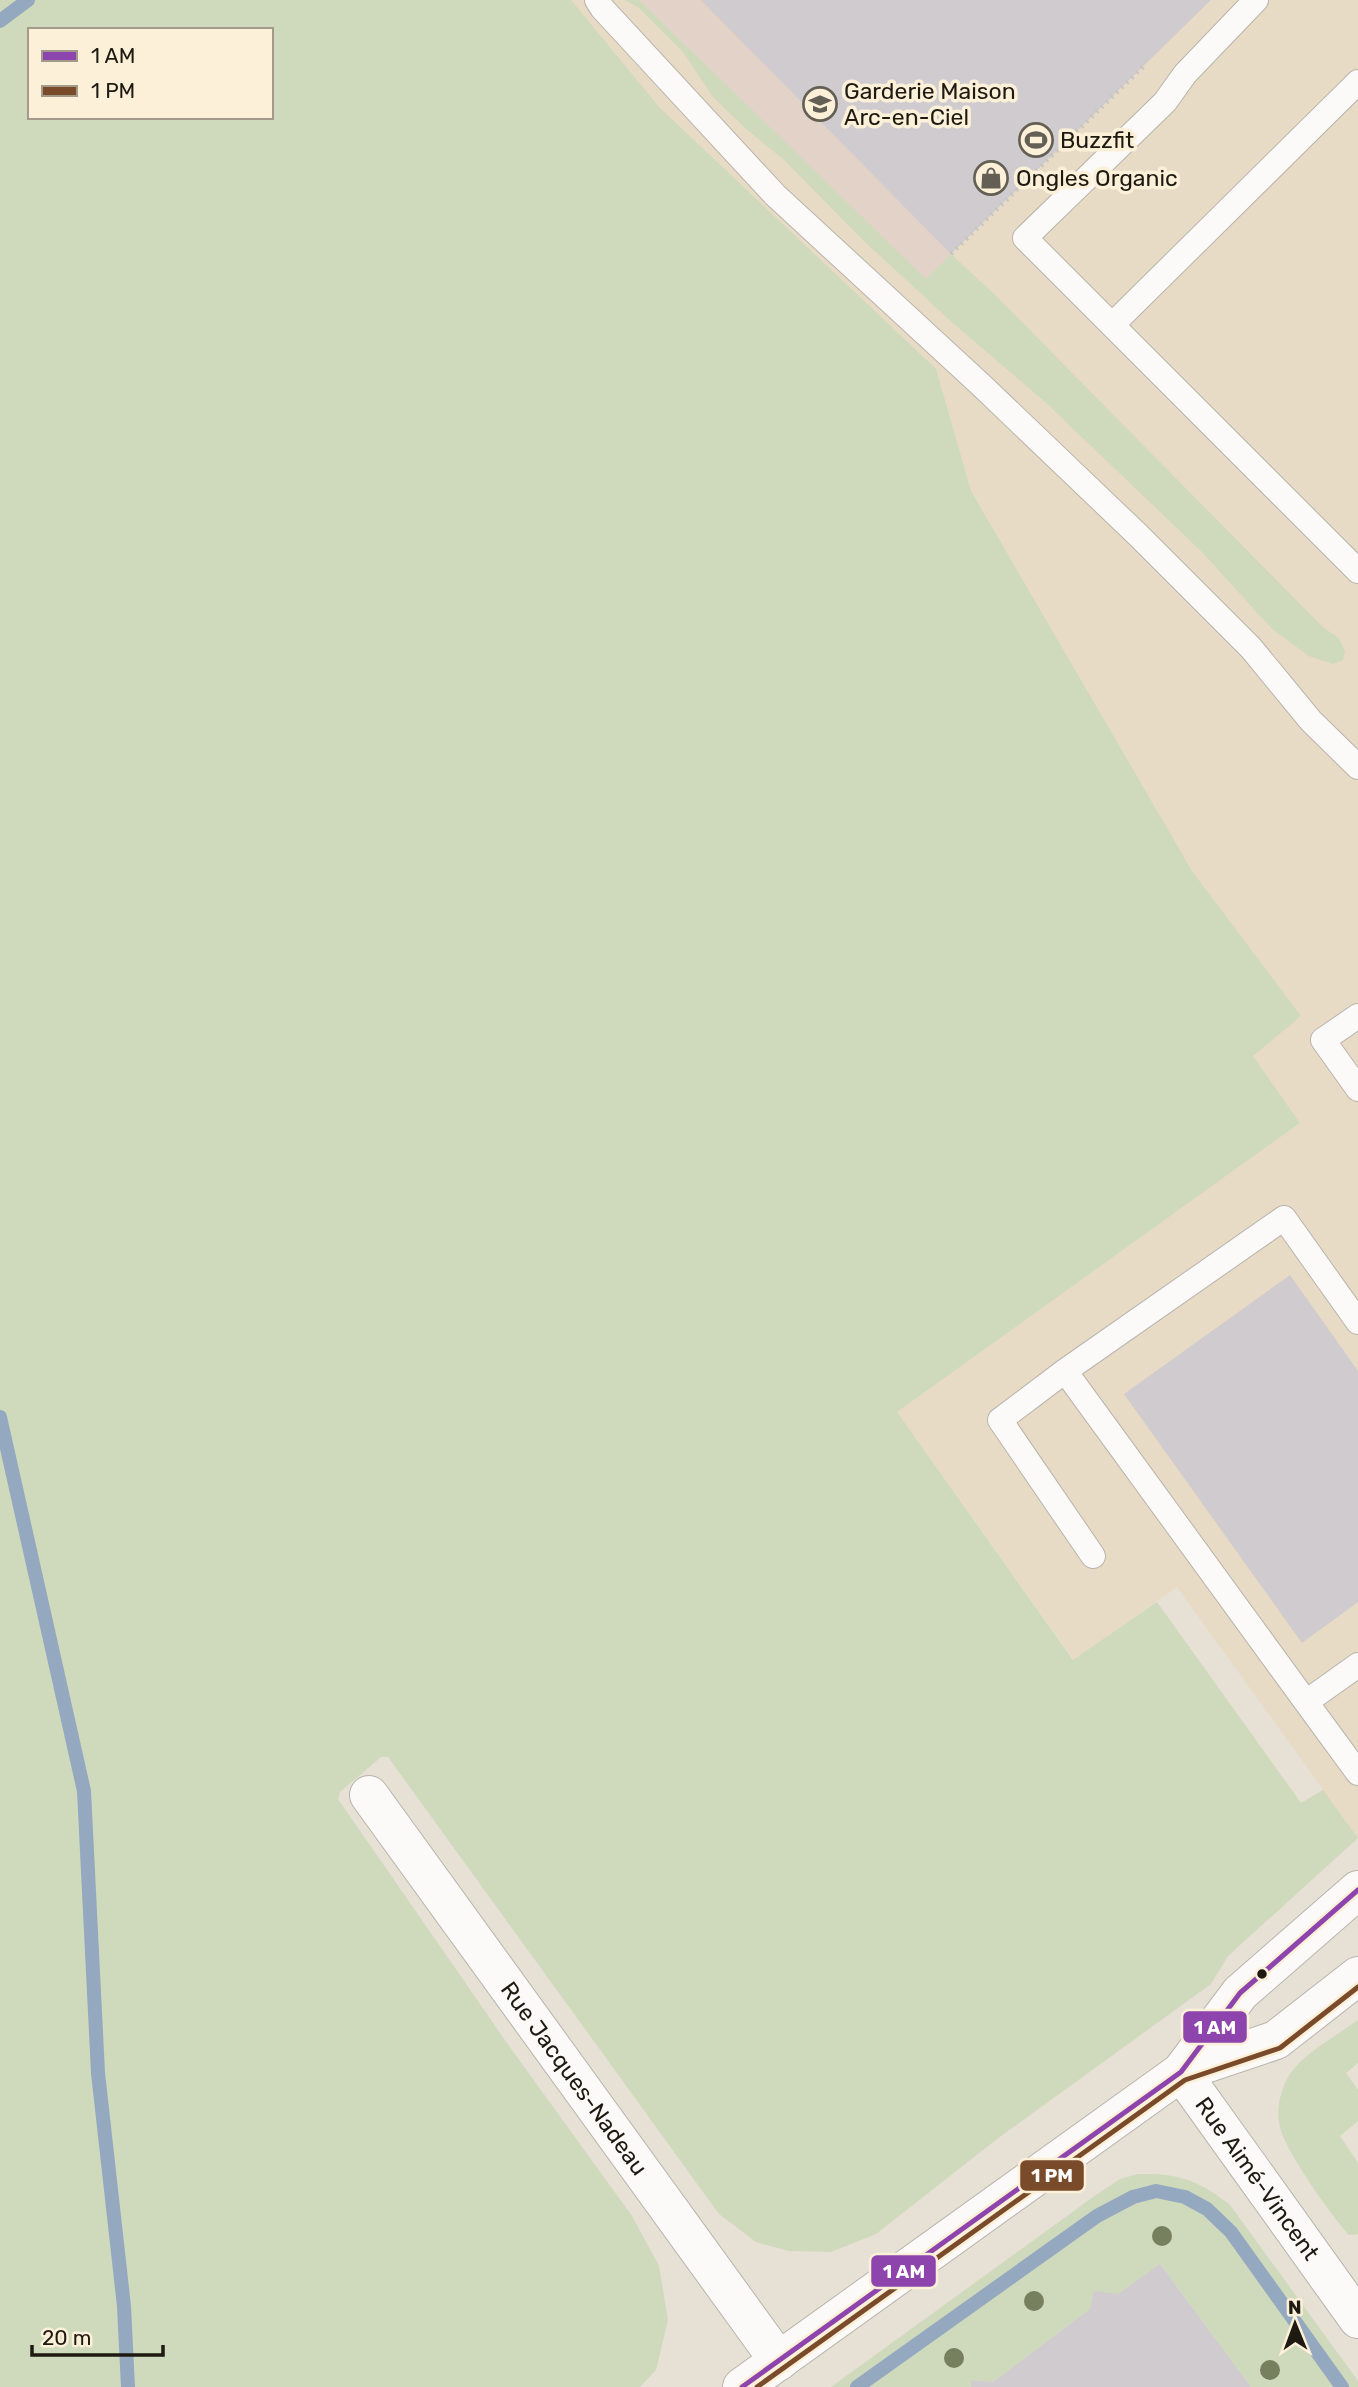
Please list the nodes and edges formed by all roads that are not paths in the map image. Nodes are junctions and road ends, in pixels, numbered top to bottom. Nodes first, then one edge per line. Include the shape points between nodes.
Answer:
1 (597, 0) edge
2 (1256, 0) edge
3 (1358, 82) edge
4 (1112, 325) junction
5 (1358, 571) edge
6 (1358, 767) edge
7 (1358, 1016) edge
8 (1358, 1089) edge
9 (1358, 1322) edge
10 (1065, 1371) junction
11 (1093, 1556) dead end
12 (1358, 1665) edge
13 (1306, 1702) junction
14 (1358, 1773) edge
15 (369, 1795) dead end
16 (1358, 1890) edge
17 (1358, 1976) edge
18 (1181, 2072) junction
19 (1351, 2295) edge
20 (779, 2361) junction
21 (743, 2387) edge

1 - 6 lane via 775,195 1138,535 1251,648 1311,721
2 - 4 lane via 1185,74 1165,102 1025,238
3 - 4 lane
4 - 5 lane
7 - 8 lane via 1323,1040
9 - 10 lane via 1284,1219
10 - 11 lane via 1000,1420
10 - 13 lane
12 - 13 lane
13 - 14 lane
15 - 20 street, Rue Jacques-Nadeau
16 - 18 street via 1240,1993
17 - 18 street via 1276,2040
18 - 19 street, Rue Aimé-Vincent
18 - 20 street
20 - 21 street

